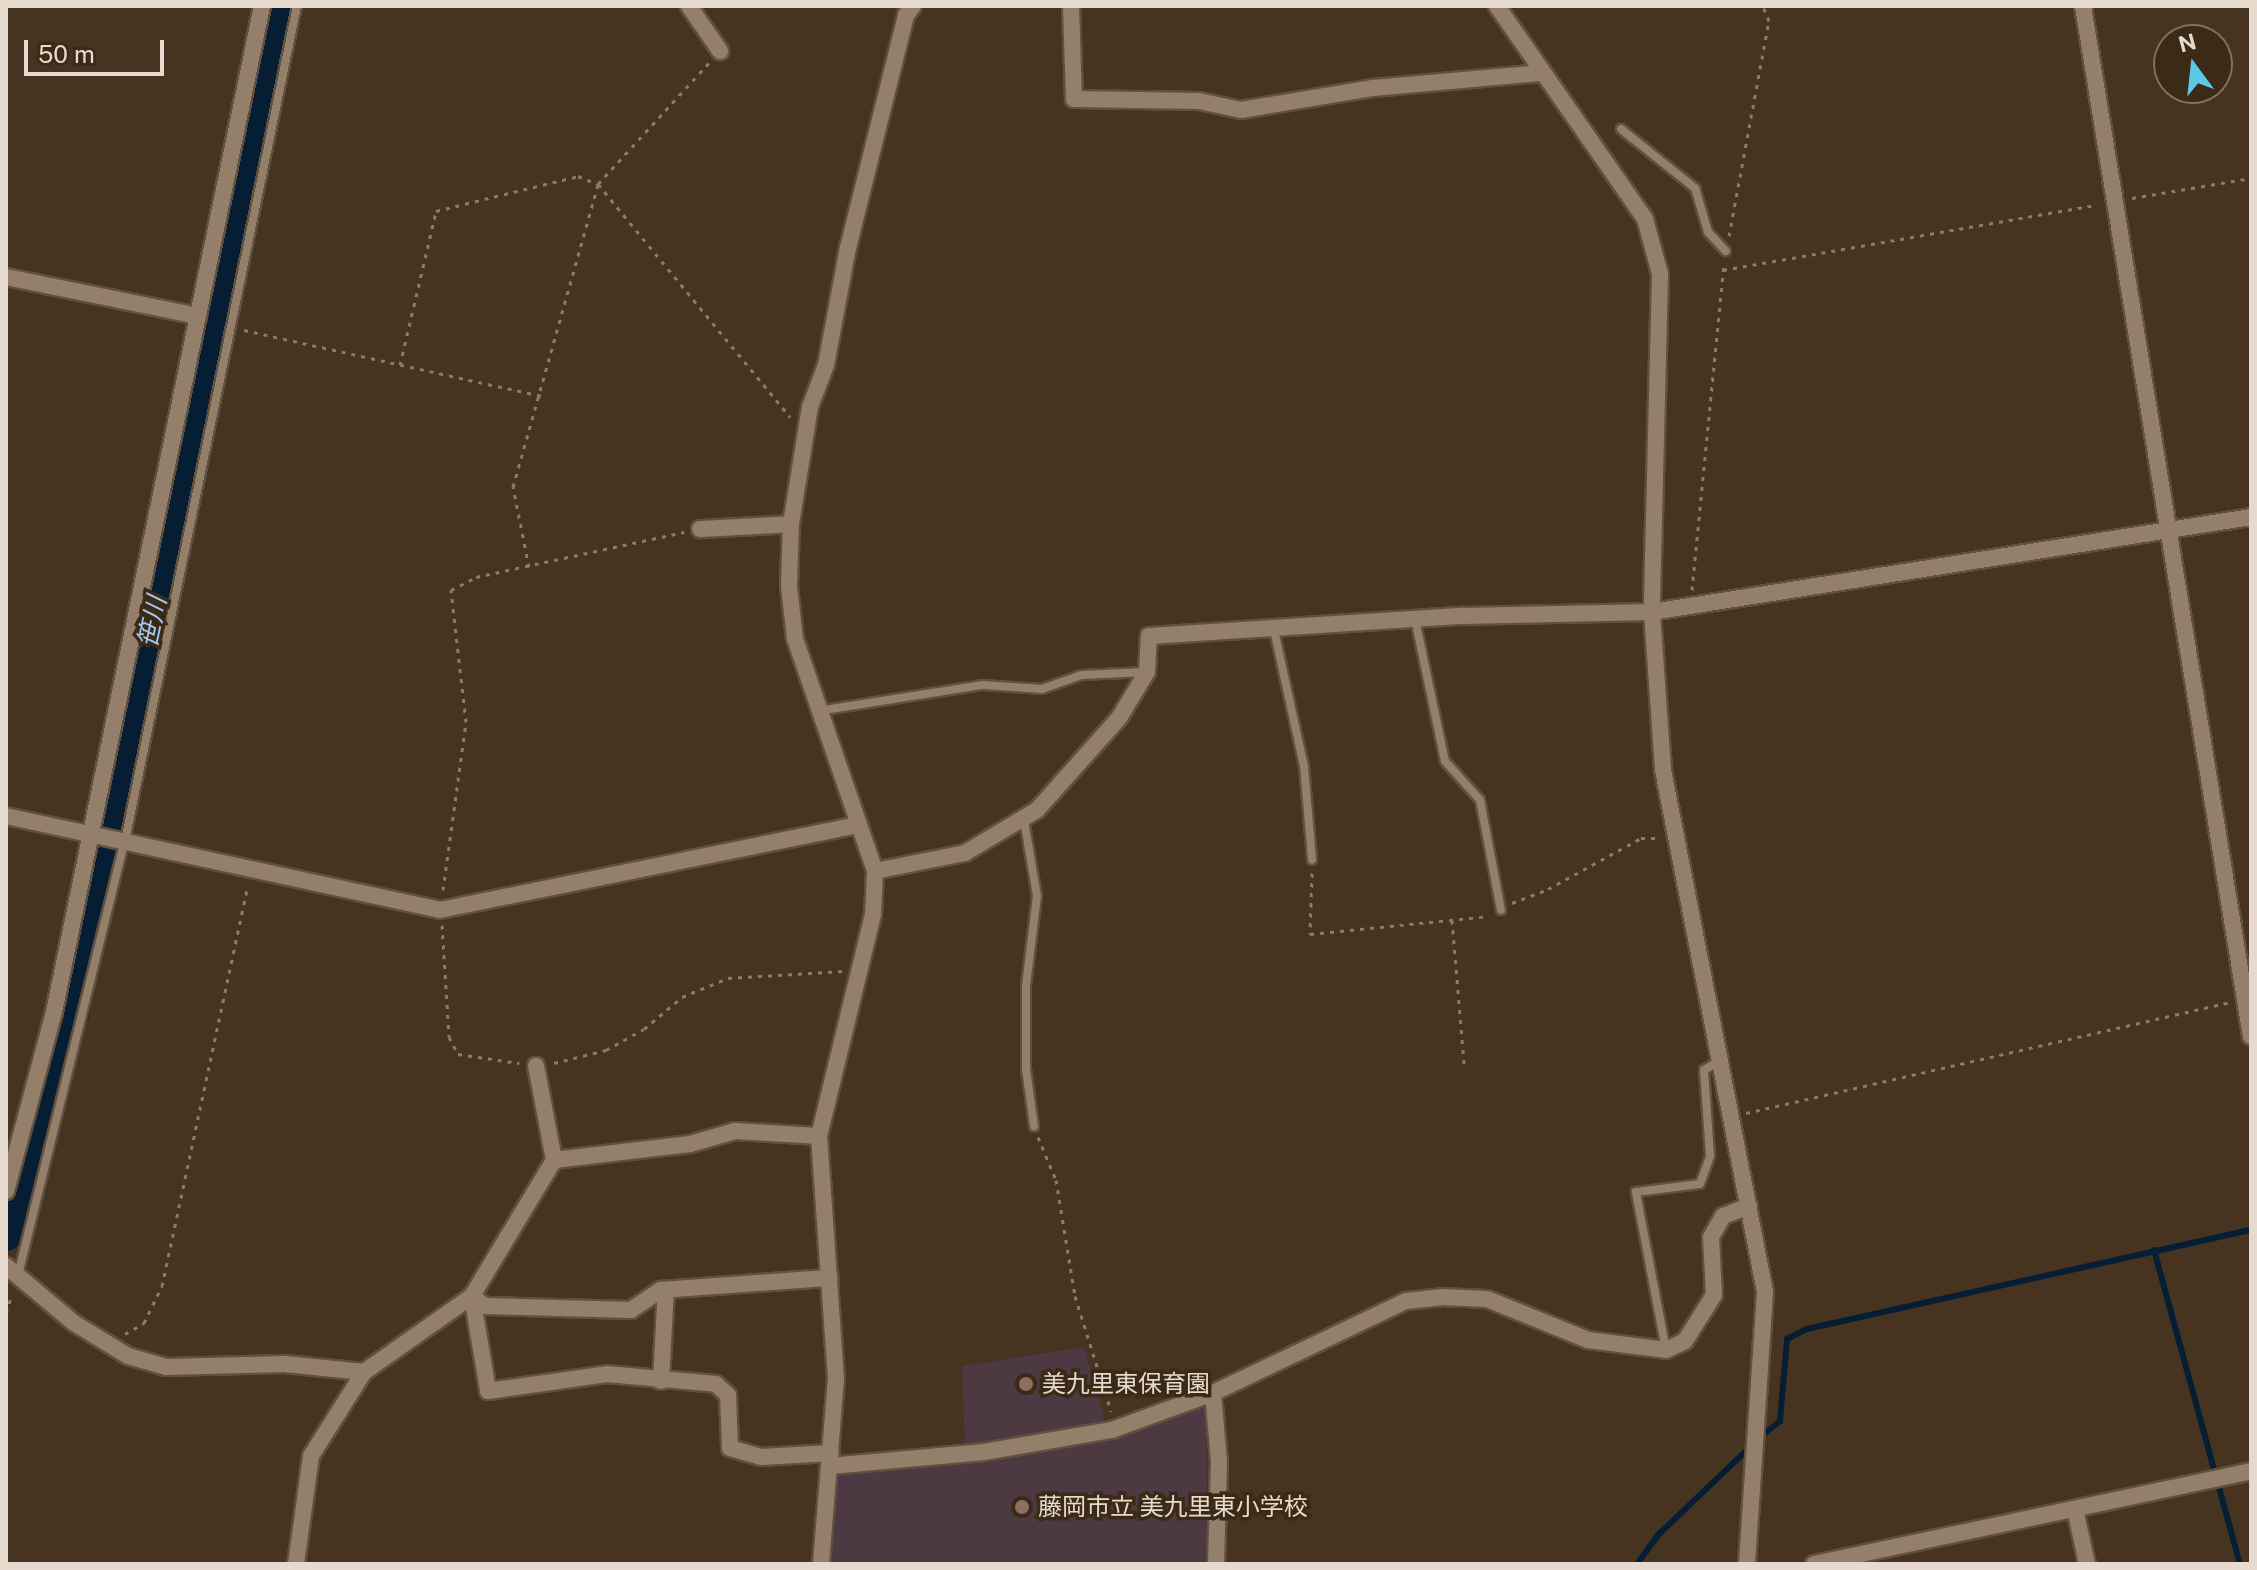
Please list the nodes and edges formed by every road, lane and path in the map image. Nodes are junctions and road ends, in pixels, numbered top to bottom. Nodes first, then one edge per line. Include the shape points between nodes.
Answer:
1 (262, 6) edge
2 (297, 6) edge
3 (689, 6) edge
4 (913, 6) edge
5 (1497, 6) edge
6 (1763, 6) edge
7 (2083, 6) edge
8 (1064, 8) edge
9 (720, 51) joint
10 (1542, 73) junction
11 (1621, 129) dead end
12 (2251, 178) edge
13 (598, 184) junction
14 (2118, 201) junction
15 (1726, 251) junction
16 (1723, 270) junction
17 (6, 277) edge
18 (198, 316) junction
19 (231, 327) junction
20 (400, 365) junction
21 (541, 396) junction
22 (806, 435) junction
23 (2251, 517) edge
24 (791, 524) junction
25 (700, 529) joint
26 (2170, 532) junction
27 (529, 567) junction
28 (1690, 605) junction
29 (1652, 612) junction
30 (1415, 619) junction
31 (1274, 630) junction
32 (1147, 672) junction
33 (818, 711) junction
34 (6, 816) edge
35 (1024, 820) junction
36 (858, 825) junction
37 (93, 834) junction
38 (1677, 838) junction
39 (121, 840) junction
40 (1312, 860) joint
41 (252, 869) junction
42 (875, 871) junction
43 (440, 910) junction
44 (1501, 910) junction
45 (1452, 920) junction
46 (861, 970) junction
47 (2245, 999) junction
48 (2251, 1036) edge
49 (1723, 1059) junction
50 (1464, 1063) dead end
51 (536, 1066) junction
52 (1734, 1116) junction
53 (1034, 1126) joint
54 (819, 1136) junction
55 (554, 1160) junction
56 (6, 1191) edge
57 (1749, 1206) junction
58 (12, 1271) edge
59 (830, 1278) junction
60 (666, 1290) junction
61 (472, 1296) junction
62 (107, 1343) junction
63 (1666, 1350) junction
64 (364, 1372) junction
65 (661, 1381) junction
66 (1213, 1393) junction
67 (1117, 1429) junction
68 (830, 1460) junction
69 (2251, 1471) edge
70 (2075, 1509) junction
71 (296, 1564) edge
72 (821, 1564) edge
73 (1216, 1564) edge
74 (1747, 1564) edge
75 (1814, 1564) edge
76 (2087, 1564) edge

1 - 18 street
2 - 19 lane
3 - 9 street
4 - 22 street via 906,15 851,233 826,365
5 - 10 street
6 - 15 path via 1769,21
7 - 14 street
8 - 10 street via 1074,99 1199,101 1241,110 1373,88
9 - 13 path
10 - 29 street via 1645,219 1660,274
11 - 15 lane via 1695,188 1708,232
12 - 14 path
13 - 20 path via 578,176 436,211
13 - 21 path
13 - 22 path via 618,215
14 - 16 path
14 - 26 street
15 - 16 path
16 - 28 path
17 - 18 street
18 - 37 street
19 - 20 path
19 - 39 lane
20 - 21 path
21 - 27 path via 513,487
22 - 24 street
23 - 26 street
24 - 25 street
24 - 33 street via 789,586 795,639
25 - 27 path
26 - 28 street
26 - 47 street
27 - 43 path via 476,577 451,590 466,722
28 - 29 street
29 - 30 street
29 - 38 street via 1663,770
30 - 31 street
30 - 44 lane via 1445,761 1480,800
31 - 32 street via 1149,636
31 - 40 lane via 1304,766
32 - 33 lane via 1081,675 1042,689 983,685
32 - 35 street via 1119,718
33 - 36 street
34 - 37 street
35 - 42 street via 965,853
35 - 53 lane via 1037,896 1026,986 1026,1069
36 - 42 street
36 - 43 street
37 - 39 street
37 - 56 street via 54,1012
38 - 44 path via 1641,838
38 - 49 street
39 - 41 street
39 - 58 lane
40 - 45 path via 1310,934
41 - 43 street
41 - 62 path via 162,1286 144,1323
42 - 46 street via 873,915
43 - 51 path via 449,1037 458,1054
44 - 45 path via 1495,916
45 - 50 path
46 - 51 path via 728,978 682,997 644,1029 606,1050
46 - 54 street
47 - 48 street
47 - 52 path
49 - 52 street
49 - 63 lane via 1704,1070 1710,1156 1700,1184 1636,1192
51 - 55 street
52 - 57 street
53 - 67 path via 1056,1180 1075,1296
54 - 55 street via 735,1131 690,1144
54 - 59 street
55 - 61 street
57 - 63 street via 1723,1216 1711,1237 1714,1295 1685,1341
57 - 74 street via 1765,1292
58 - 62 street
59 - 60 street
59 - 68 street via 836,1379
60 - 61 street via 631,1310 485,1306
60 - 65 street
61 - 64 street
61 - 65 street via 488,1391 607,1374
62 - 64 street via 128,1356 166,1367 285,1364
63 - 66 street via 1588,1340 1487,1299 1442,1297 1406,1301
64 - 71 street via 311,1456
65 - 68 street via 716,1384 728,1395 730,1448 761,1457
66 - 67 street
66 - 73 street via 1219,1462
67 - 68 street via 984,1452
68 - 72 street
69 - 70 street
70 - 75 street
70 - 76 street

